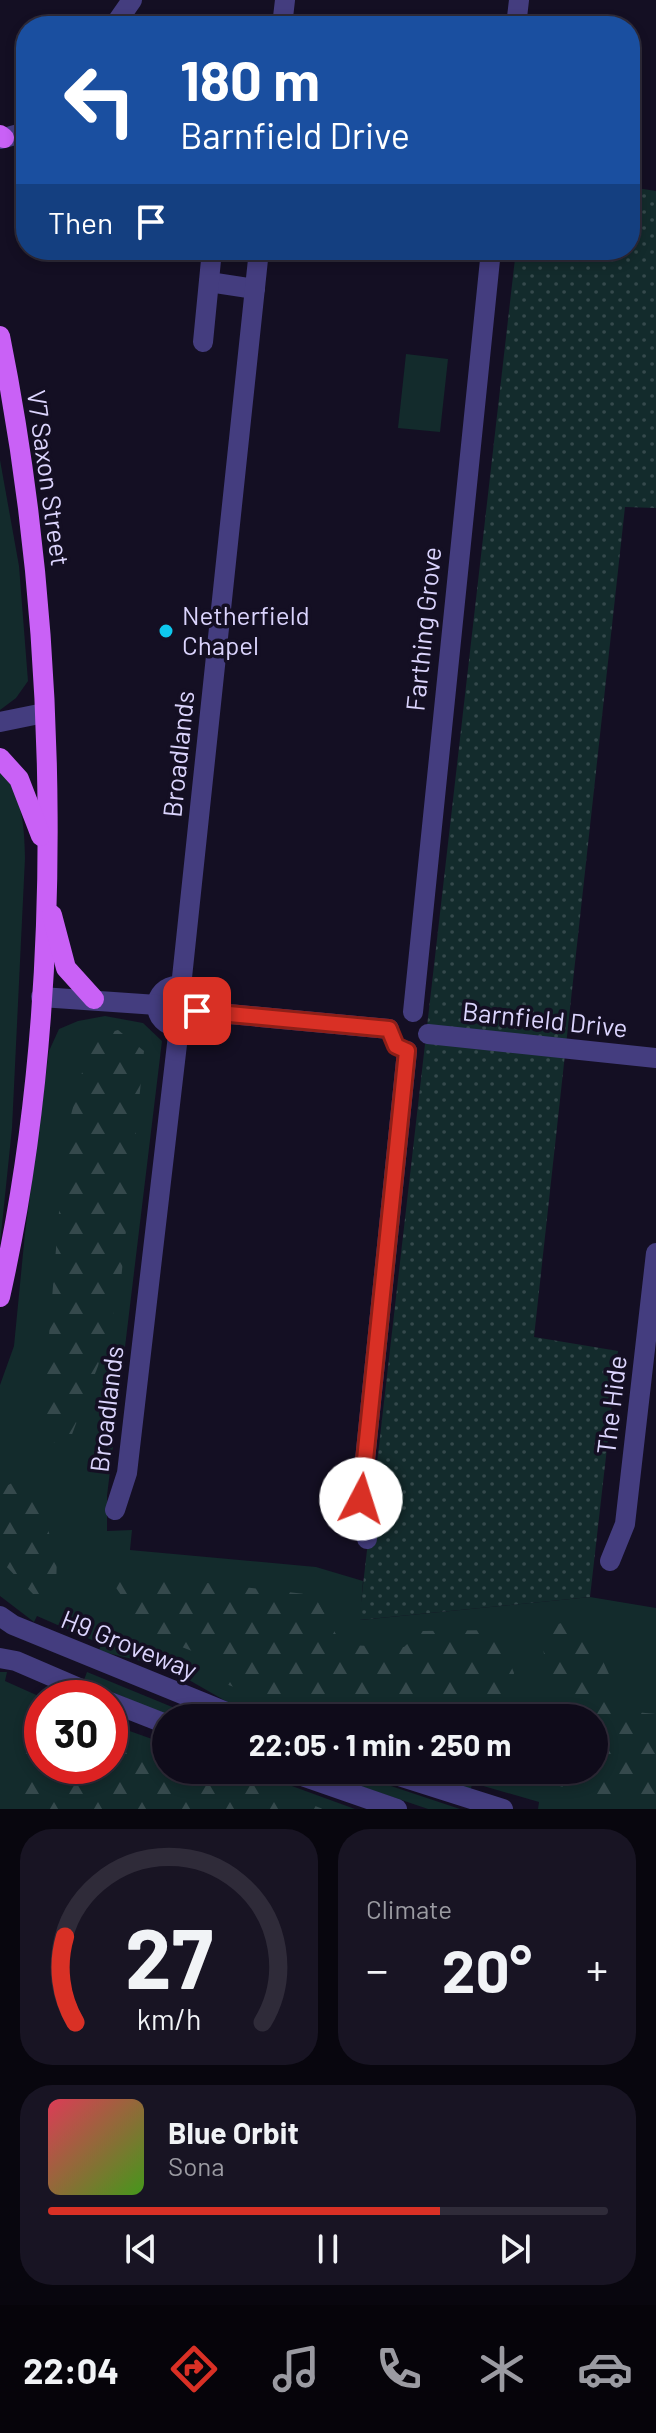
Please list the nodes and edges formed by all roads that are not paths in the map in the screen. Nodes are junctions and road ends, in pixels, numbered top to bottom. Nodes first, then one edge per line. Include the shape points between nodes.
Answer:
1 (211, 260) edge
2 (258, 260) edge
3 (490, 260) edge
4 (209, 282) junction
5 (255, 289) junction
6 (0, 336) edge
7 (203, 342) dead end
8 (44, 713) junction
9 (0, 722) edge
10 (0, 758) edge
11 (46, 851) junction
12 (45, 879) junction
13 (181, 987) junction
14 (41, 997) junction
15 (94, 999) junction
16 (157, 1005) junction
17 (197, 1011) junction
18 (413, 1012) junction
19 (179, 1027) junction
20 (389, 1029) junction
21 (428, 1034) junction
22 (407, 1051) junction
23 (656, 1058) edge
24 (656, 1253) edge
25 (0, 1297) edge
26 (115, 1510) dead end
27 (367, 1539) dead end
28 (610, 1561) dead end
29 (0, 1616) edge
30 (8, 1660) edge
31 (58, 1680) edge
32 (206, 1704) edge
33 (128, 1709) edge
34 (152, 1718) edge
35 (325, 1784) edge
36 (424, 1784) edge
37 (397, 1809) edge
38 (503, 1809) edge

1 - 4 street
2 - 5 street, Broadlands
3 - 18 street, Farthing Grove
4 - 5 street
4 - 7 street
5 - 13 street, Broadlands
6 - 8 main road, V7 Saxon Street via 25,489
8 - 9 street
8 - 11 main road, V7 Saxon Street
10 - 11 main road via 19,779
11 - 12 main road, V7 Saxon Street
12 - 14 main road, V7 Saxon Street
12 - 15 main road via 62,958
13 - 16 street via 163,992
13 - 17 street via 193,993
14 - 15 street
14 - 25 main road, V7 Saxon Street via 26,1153
15 - 16 street
16 - 19 street via 166,1023
17 - 19 street
17 - 20 street
18 - 20 street via 397,1016
18 - 21 street via 423,1018
19 - 26 street, Broadlands via 127,1473
20 - 22 street via 396,1046
21 - 22 street via 424,1045
21 - 23 street, Barnfield Drive
22 - 27 street via 361,1499
24 - 28 street, The Hide via 625,1524
29 - 32 street, H9 Groveway
30 - 31 street
33 - 34 street
35 - 37 street
36 - 38 street

